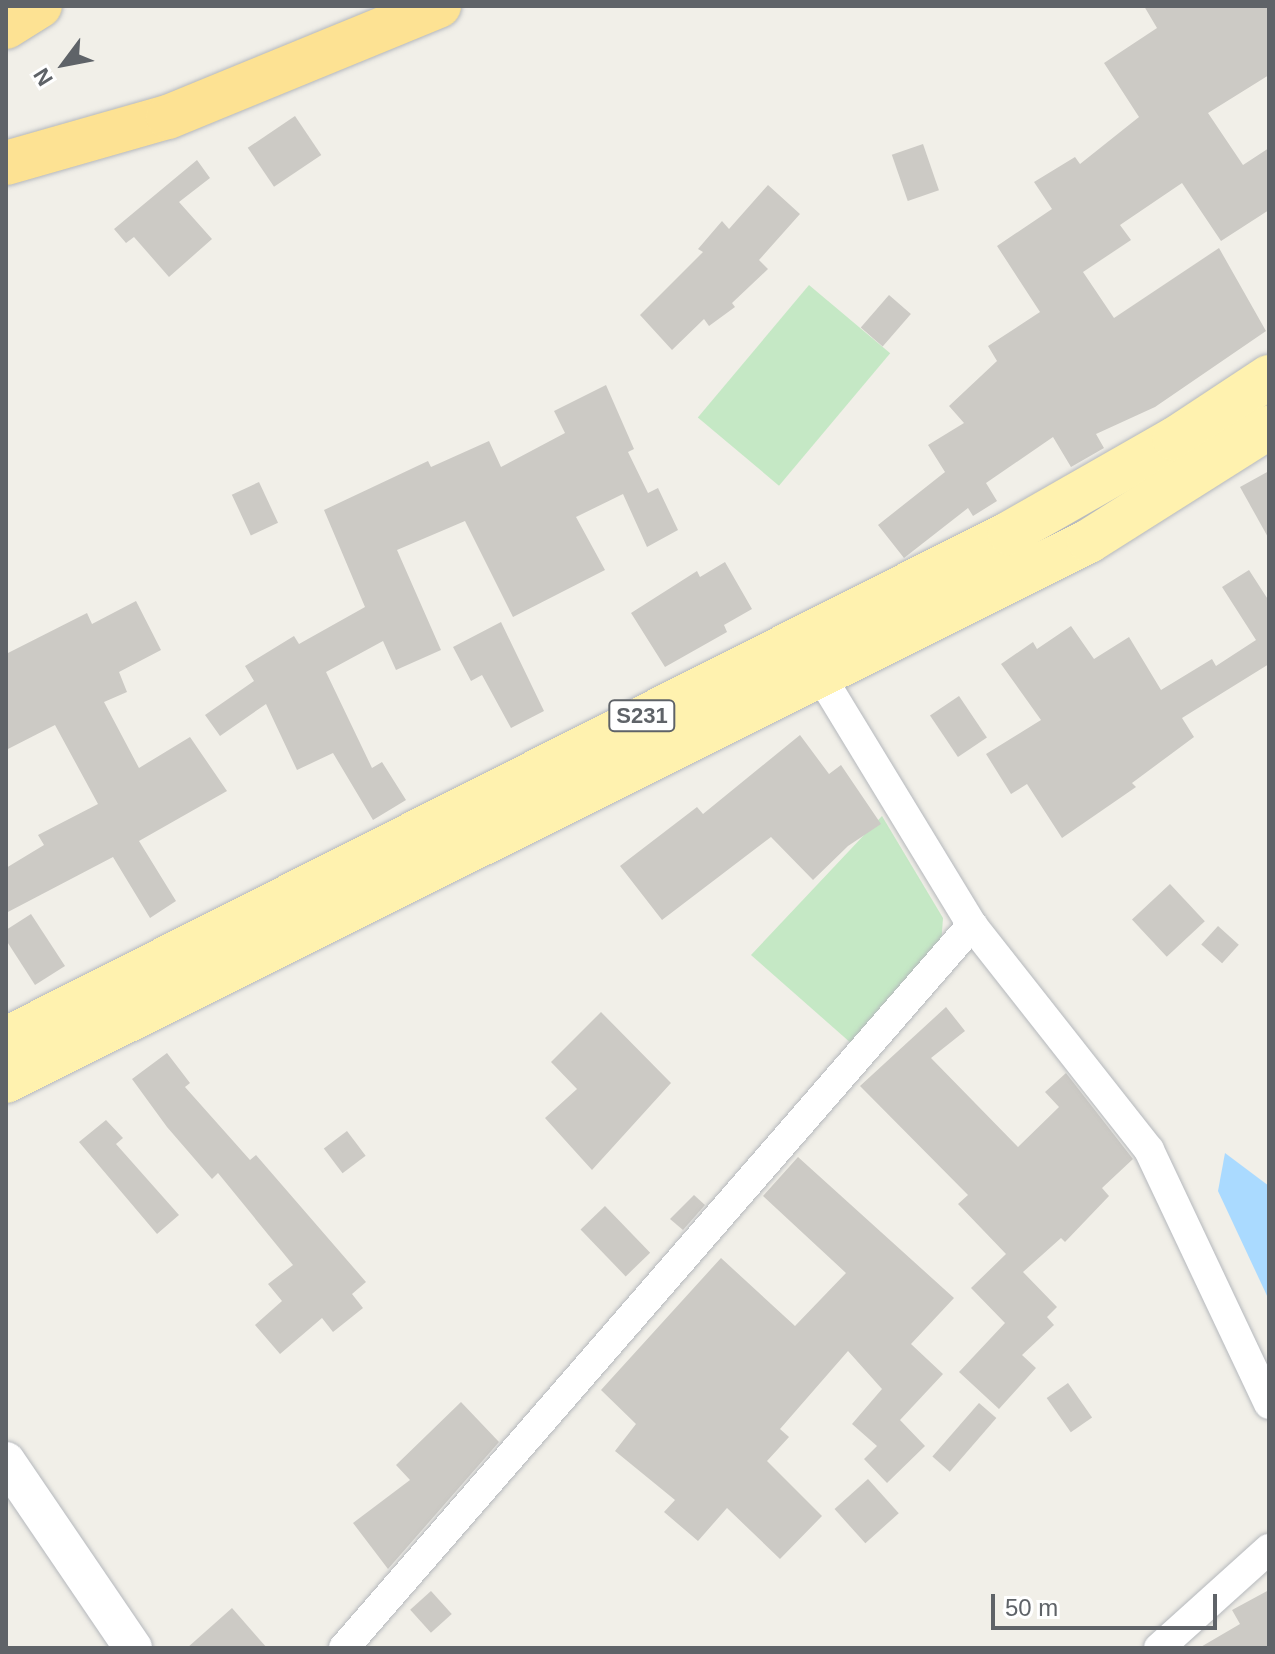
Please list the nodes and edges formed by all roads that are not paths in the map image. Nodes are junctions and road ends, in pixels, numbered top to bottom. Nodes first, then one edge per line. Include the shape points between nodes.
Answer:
1 (40, 6) edge
2 (439, 6) edge
3 (6, 27) edge
4 (6, 163) edge
5 (1269, 377) edge
6 (1269, 427) edge
7 (820, 675) junction
8 (972, 925) junction
9 (6, 1039) edge
10 (6, 1081) edge
11 (1269, 1404) edge
12 (6, 1461) edge
13 (1269, 1549) edge
14 (133, 1648) edge
15 (344, 1648) edge
16 (1159, 1648) edge

1 - 3 highway
2 - 4 highway via 168,117
5 - 9 main road, S231 via 1175,439 1010,533
6 - 7 main road via 1089,541
7 - 8 street
7 - 10 main road
8 - 11 street via 1149,1150
8 - 15 street
12 - 14 street
13 - 16 street

